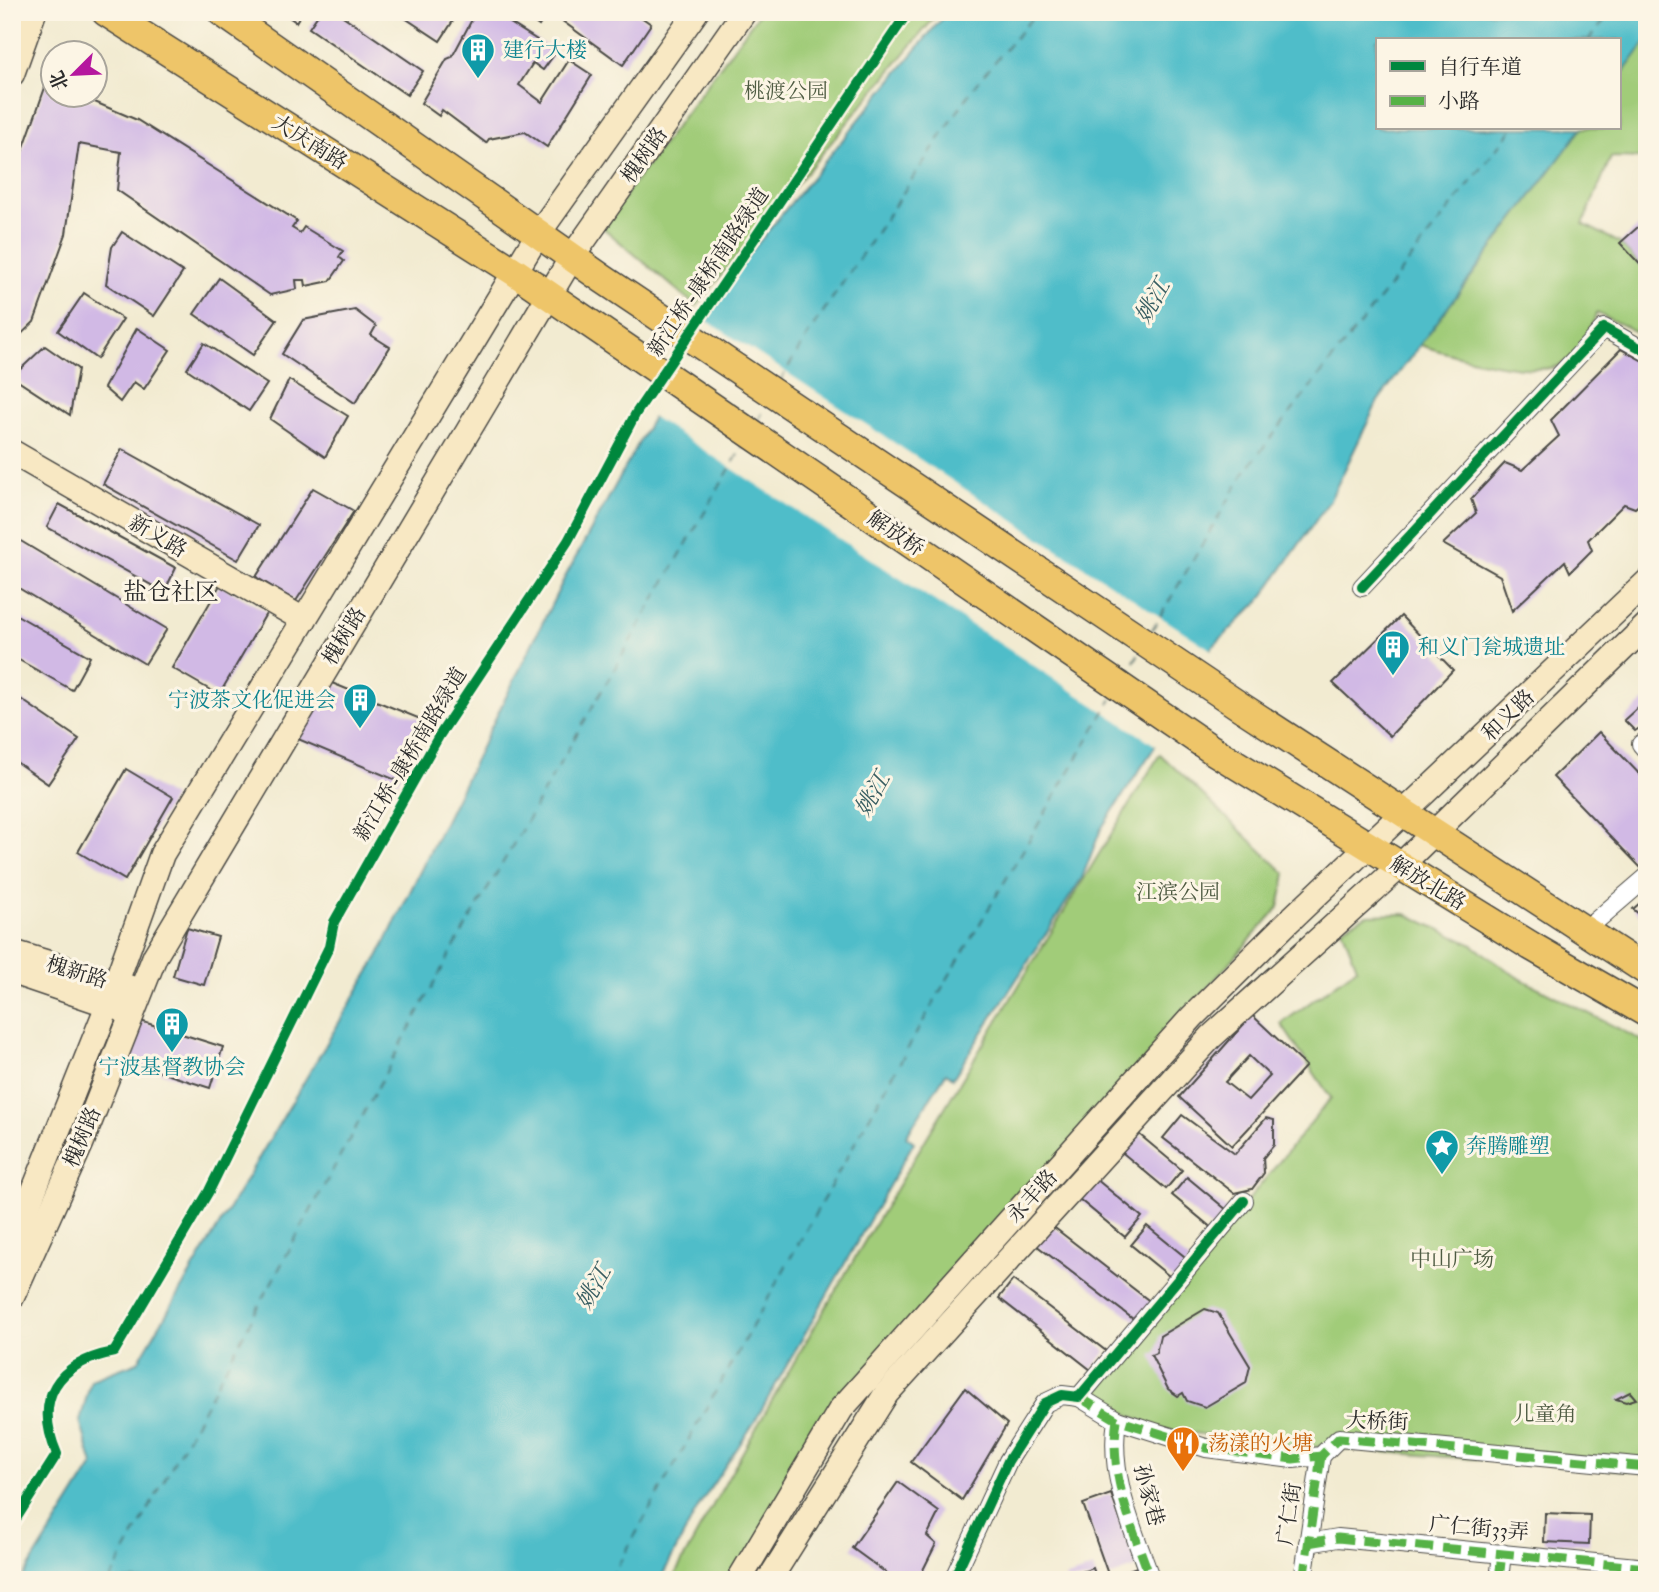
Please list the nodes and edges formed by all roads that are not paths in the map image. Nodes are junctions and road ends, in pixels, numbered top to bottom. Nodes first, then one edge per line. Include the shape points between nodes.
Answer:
1 (34, 12) edge
2 (106, 12) edge
3 (222, 12) edge
4 (696, 12) edge
5 (744, 12) edge
6 (12, 74) edge
7 (538, 234) junction
8 (572, 257) junction
9 (515, 272) junction
10 (550, 296) junction
11 (1647, 352) edge
12 (12, 452) edge
13 (1647, 582) edge
14 (1362, 587) dead end
15 (304, 620) junction
16 (1647, 625) edge
17 (1212, 749) joint
18 (1403, 814) junction
19 (1433, 834) junction
20 (1368, 847) junction
21 (1400, 866) junction
22 (1647, 877) edge
23 (1583, 932) junction
24 (12, 952) edge
25 (1647, 971) edge
26 (12, 972) edge
27 (112, 995) junction
28 (137, 1001) junction
29 (1647, 1013) edge
30 (1244, 1201) dead end
31 (12, 1245) edge
32 (12, 1297) edge
33 (1079, 1397) junction
34 (1117, 1420) junction
35 (1321, 1456) junction
36 (1647, 1467) edge
37 (1308, 1543) junction
38 (1502, 1553) junction
39 (1647, 1568) edge
40 (738, 1580) edge
41 (769, 1580) edge
42 (953, 1580) edge
43 (1151, 1580) edge
44 (1303, 1580) edge
45 (1499, 1580) edge

1 - 6 main road
2 - 9 main road, 大庆南路
3 - 7 main road
4 - 7 main road, 槐树路
5 - 8 main road, 槐树路
7 - 8 main road
7 - 9 main road, 槐树路
8 - 10 main road, 槐树路
8 - 18 main road, 解放北路
9 - 10 main road, 大庆南路
9 - 15 main road, 槐树路
10 - 17 main road, 解放桥
10 - 28 main road, 槐树路 via 155,956
11 - 14 street via 1604,328
12 - 15 main road, 新义路
13 - 18 main road, 和义路
15 - 27 main road, 槐树路 via 162,853
16 - 19 main road, 和义路
17 - 20 main road, 解放北路
18 - 19 main road, 解放北路
18 - 20 main road, 和义路
19 - 21 main road, 和义路
19 - 23 main road, 解放北路
20 - 21 main road, 解放北路
20 - 40 main road, 永丰路 via 1192,1017 841,1409
21 - 29 main road, 解放北路
21 - 41 main road, 永丰路 via 1211,1037 886,1394
22 - 23 street
23 - 25 main road, 解放北路
24 - 27 main road, 槐新路
26 - 27 main road, 槐新路
27 - 28 main road, 槐新路
27 - 31 main road, 槐树路
28 - 32 main road, 槐树路
30 - 33 street
33 - 34 street, 大桥街
33 - 42 street via 1062,1395 1045,1403 1007,1461
34 - 35 street, 大桥街 via 1206,1448 1293,1459
34 - 43 street, 孙家巷 via 1119,1483
35 - 36 street, 大桥街 via 1339,1438
35 - 37 street, 广仁街
37 - 38 street, 广仁街33弄 via 1338,1538
37 - 44 street, 广仁街
38 - 39 street, 广仁街33弄
38 - 45 street

